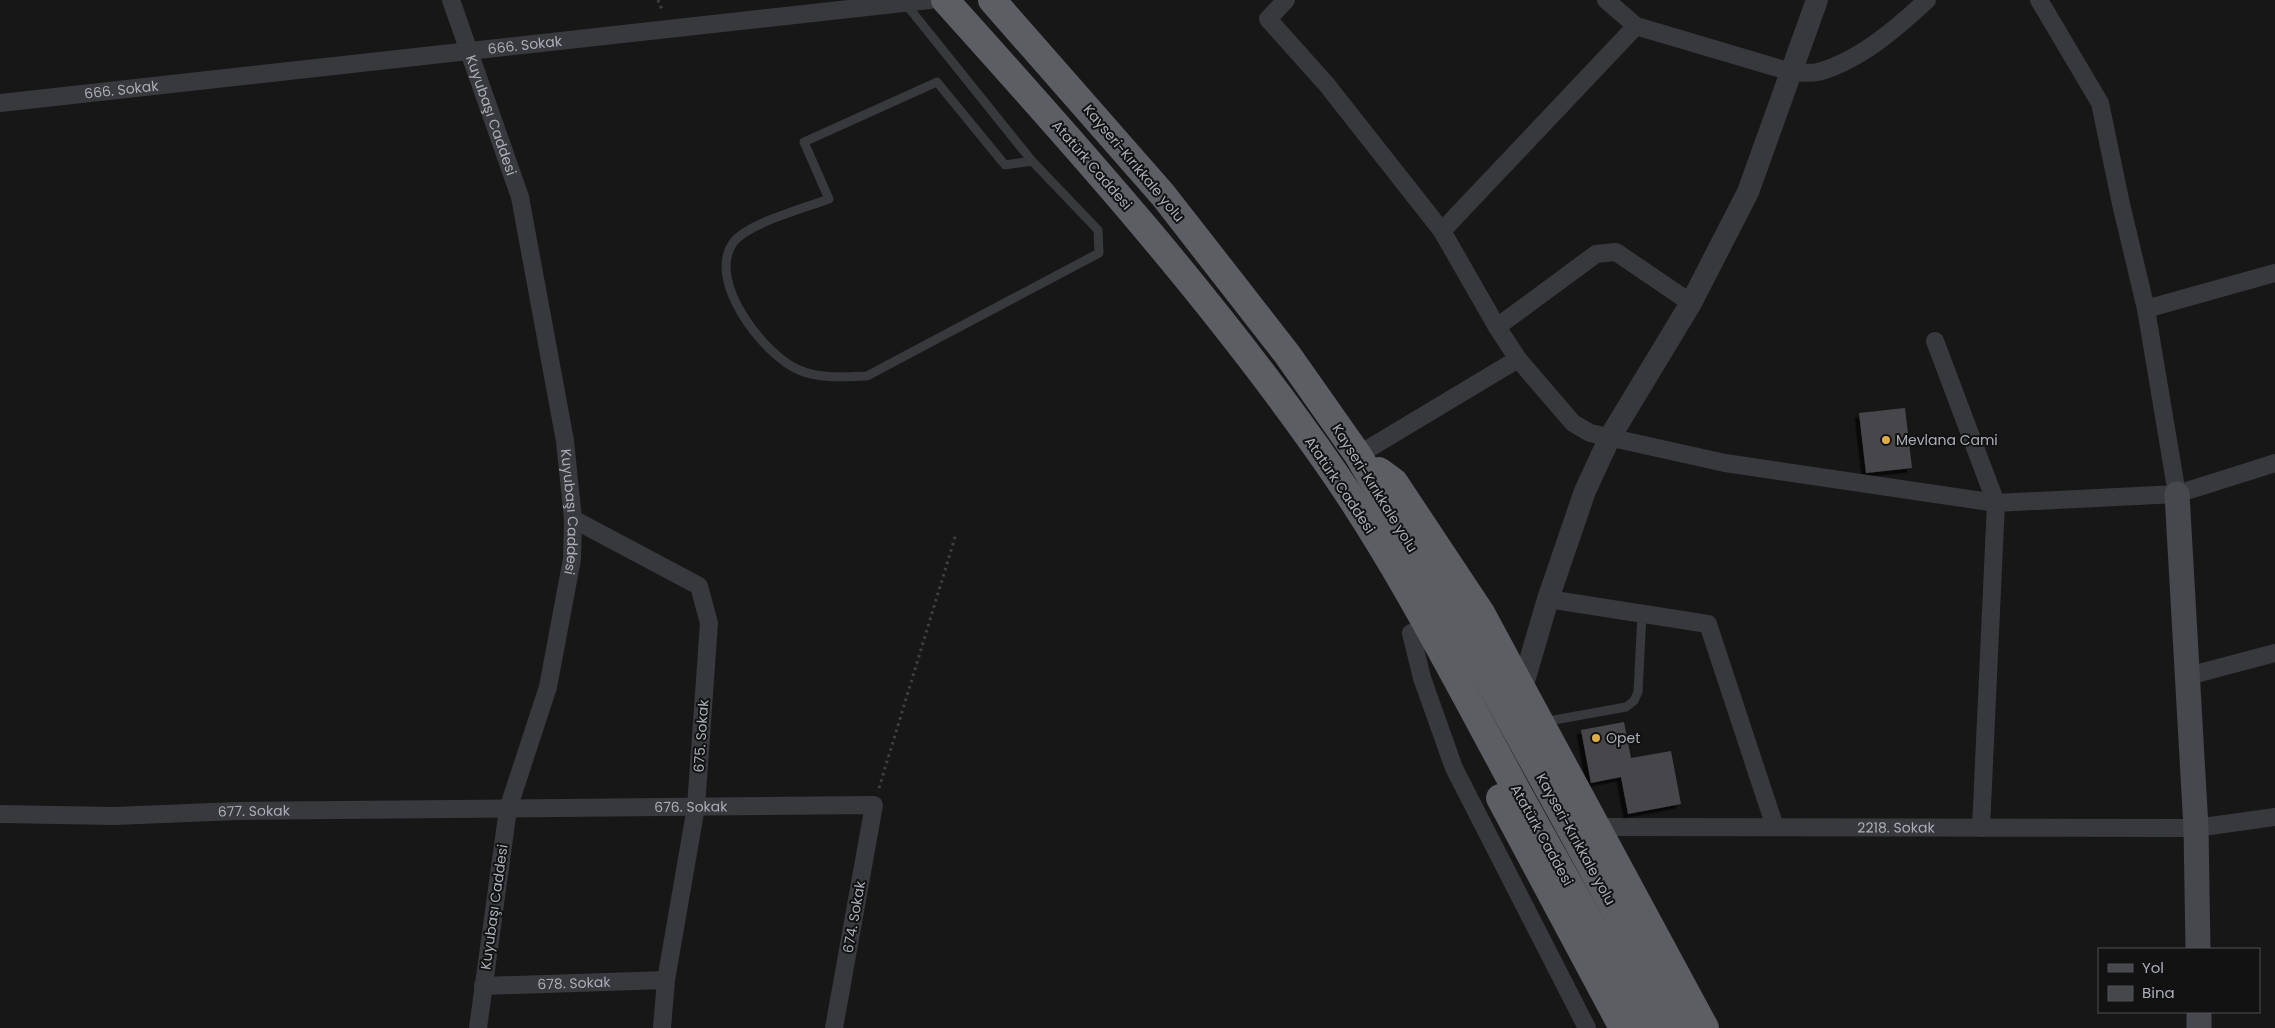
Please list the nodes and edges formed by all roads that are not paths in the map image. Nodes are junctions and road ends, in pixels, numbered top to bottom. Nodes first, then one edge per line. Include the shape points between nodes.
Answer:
1 (451, 0) edge
2 (930, 0) edge
3 (945, 0) edge
4 (992, 0) edge
5 (1286, 0) edge
6 (1606, 0) edge
7 (1817, 0) edge
8 (1927, 0) edge
9 (2039, 0) edge
10 (879, 3) edge
11 (904, 3) junction
12 (1636, 26) junction
13 (470, 51) junction
14 (1791, 72) junction
15 (0, 103) edge
16 (1032, 161) junction
17 (1442, 231) junction
18 (2275, 273) edge
19 (1691, 303) junction
20 (2146, 309) junction
21 (1497, 327) junction
22 (1936, 341) dead end
23 (1518, 359) junction
24 (1610, 437) junction
25 (1358, 455) junction
26 (2275, 463) edge
27 (1332, 470) junction
28 (2177, 494) junction
29 (1996, 503) junction
30 (573, 519) junction
31 (1548, 599) junction
32 (1642, 614) junction
33 (1412, 633) junction
34 (2275, 653) edge
35 (2188, 676) junction
36 (1522, 688) junction
37 (1540, 722) junction
38 (874, 805) joint
39 (696, 807) junction
40 (508, 809) junction
41 (0, 814) edge
42 (2275, 817) edge
43 (1595, 827) junction
44 (1775, 827) junction
45 (1981, 828) junction
46 (2196, 828) junction
47 (2198, 948) edge
48 (666, 980) junction
49 (483, 986) junction
50 (2199, 1013) edge
51 (478, 1028) edge
52 (662, 1028) edge
53 (834, 1028) edge
54 (1587, 1028) edge
55 (1623, 1028) edge
56 (1650, 1028) edge
57 (1680, 1028) edge
58 (1705, 1028) edge
59 (2199, 1028) edge

1 - 13 street, Kuyubaşı Caddesi
2 - 11 street, 666. Sokak
3 - 27 highway, Atatürk Caddesi via 1142,222
4 - 25 highway, Kayseri-Kırıkkale yolu via 1163,196 1287,354
5 - 17 street via 1268,19 1327,85
6 - 12 street
7 - 14 street
8 - 14 street via 1900,25 1843,61 1817,72
9 - 20 street via 2100,102
10 - 11 street, 666. Sokak
10 - 13 street, 666. Sokak
11 - 16 lane
12 - 14 street
12 - 17 street
13 - 15 street, 666. Sokak
13 - 30 street, Kuyubaşı Caddesi via 520,197 564,441
14 - 19 street via 1748,192
16 - 16 lane via 1098,230 1099,253 867,376 831,378 799,370 773,352 744,319 725,269 727,253 734,242 748,231 829,199 804,142 937,82 1005,165
17 - 21 street
18 - 20 street
19 - 21 street via 1616,252 1596,254
19 - 24 street
20 - 28 street
21 - 23 street
22 - 29 street
23 - 24 street via 1573,423 1590,433
23 - 25 street
24 - 29 street via 1725,463
24 - 31 street via 1585,491
25 - 36 highway via 1394,482 1481,613
25 - 57 highway, Kayseri-Kırıkkale yolu via 1476,657
26 - 28 street
27 - 33 highway via 1350,518
27 - 56 highway, Atatürk Caddesi via 1430,630
28 - 29 street
28 - 35 main road
29 - 45 street
30 - 39 street, 675. Sokak via 699,586 709,623
30 - 40 street, Kuyubaşı Caddesi via 572,559 548,687
31 - 32 street
31 - 36 street
32 - 37 lane via 1638,692 1634,701 1626,707
32 - 44 street via 1708,624
33 - 54 street via 1422,678 1454,768
33 - 55 highway
34 - 35 street
35 - 46 main road
36 - 37 highway
37 - 43 highway
38 - 39 street, 676. Sokak
38 - 53 street, 674. Sokak
39 - 40 street, 676. Sokak
39 - 48 street, 675. Sokak
40 - 41 street, 677. Sokak via 238,811 114,816
40 - 49 street, Kuyubaşı Caddesi
42 - 46 street, 2218. Sokak
43 - 44 street, 2218. Sokak
43 - 58 highway
44 - 45 street, 2218. Sokak
45 - 46 street, 2218. Sokak
46 - 47 main road
48 - 49 street, 678. Sokak
48 - 52 street, 675. Sokak
49 - 51 street, Kuyubaşı Caddesi
50 - 59 main road

